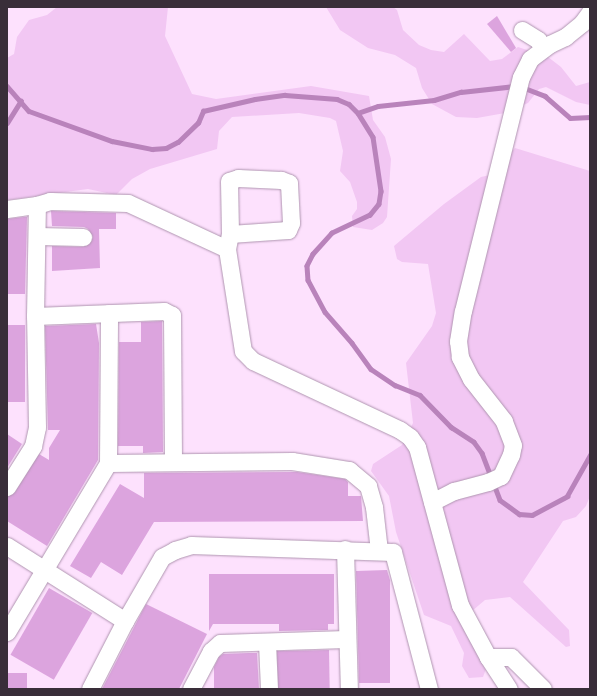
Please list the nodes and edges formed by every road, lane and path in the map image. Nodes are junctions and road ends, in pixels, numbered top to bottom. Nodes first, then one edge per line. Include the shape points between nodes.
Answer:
1 (590, 12) edge
2 (522, 30) dead end
3 (543, 49) junction
4 (37, 205) junction
5 (7, 209) edge
6 (38, 236) junction
7 (83, 237) dead end
8 (229, 242) junction
9 (109, 313) junction
10 (35, 316) junction
11 (173, 462) junction
12 (108, 463) junction
13 (7, 487) edge
14 (432, 502) junction
15 (7, 546) edge
16 (345, 549) junction
17 (379, 551) junction
18 (46, 568) junction
19 (125, 621) junction
20 (7, 632) edge
21 (346, 639) junction
22 (267, 643) junction
23 (488, 657) junction
24 (90, 689) edge
25 (191, 689) edge
26 (269, 689) edge
27 (349, 689) edge
28 (429, 689) edge
29 (510, 689) edge
30 (543, 689) edge

1 - 3 street via 582,23 565,37
2 - 3 street via 538,40
3 - 14 street via 530,59 521,77 458,341 460,357 471,379 504,421 513,445 506,469 494,479 454,491
4 - 5 street
4 - 6 street
4 - 8 street via 50,201 128,202
6 - 7 street
6 - 10 street
8 - 8 street via 229,181 238,178 281,180 289,183 291,222 288,230
8 - 14 street via 242,351 253,361 410,437 417,447
9 - 10 street
9 - 11 street via 164,311 172,315
9 - 12 street
10 - 13 street via 36,439
11 - 12 street
11 - 17 street via 292,461 349,470 368,486 374,507
12 - 18 street
14 - 23 street via 460,605
15 - 18 street
16 - 17 street
16 - 19 street via 191,546 175,550 162,557
16 - 21 street
17 - 28 street via 393,552 396,555
18 - 19 street
18 - 20 street
19 - 24 street
21 - 22 street
21 - 27 street
22 - 25 street via 220,643 211,651
22 - 26 street
23 - 29 street
23 - 30 street via 511,657

